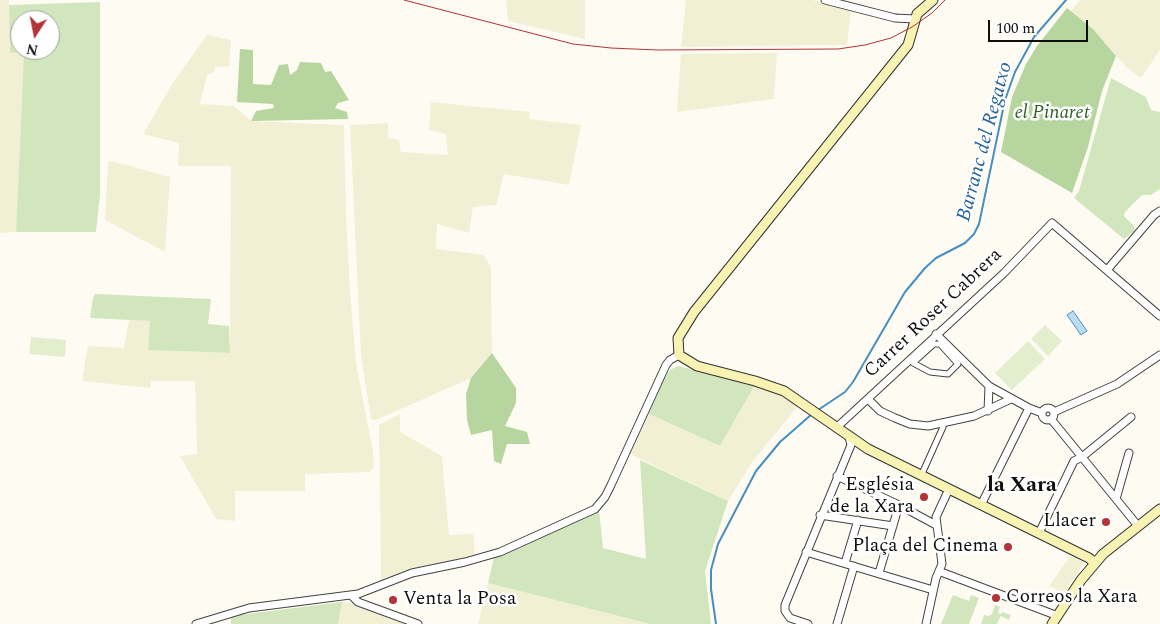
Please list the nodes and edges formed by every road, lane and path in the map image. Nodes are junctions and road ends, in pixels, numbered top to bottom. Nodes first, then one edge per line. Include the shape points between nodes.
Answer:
1 (825, 0) edge
2 (933, 0) edge
3 (915, 19) junction
4 (1160, 211) edge
5 (1107, 270) junction
6 (1160, 316) edge
7 (936, 334) junction
8 (934, 344) joint
9 (678, 355) junction
10 (1160, 355) edge
11 (989, 386) junction
12 (868, 399) junction
13 (1011, 399) junction
14 (1028, 408) junction
15 (988, 411) junction
16 (1053, 416) junction
17 (1131, 417) dead end
18 (943, 427) dead end
19 (836, 428) junction
20 (848, 437) junction
21 (861, 445) junction
22 (850, 447) junction
23 (1129, 452) dead end
24 (1082, 457) junction
25 (837, 476) junction
26 (921, 477) junction
27 (949, 490) junction
28 (1116, 499) junction
29 (900, 505) junction
30 (981, 505) junction
31 (1160, 508) edge
32 (820, 514) junction
33 (858, 520) junction
34 (936, 525) junction
35 (892, 526) junction
36 (1138, 526) junction
37 (1039, 533) junction
38 (806, 552) junction
39 (1095, 563) junction
40 (845, 564) junction
41 (854, 566) junction
42 (940, 572) junction
43 (879, 573) junction
44 (933, 590) junction
45 (352, 596) junction
46 (1055, 620) edge
47 (196, 624) edge
48 (418, 624) edge
49 (808, 624) edge
50 (837, 624) edge
51 (926, 624) edge

1 - 3 street via 895,18
2 - 3 main road via 920,10
3 - 9 main road via 908,46 694,312 678,338
4 - 5 street
5 - 6 street
5 - 7 street, Carrer Roser Cabrera via 1052,222 1029,248
7 - 11 street
7 - 12 street, Carrer Roser Cabrera
8 - 8 street via 913,363 930,372 948,374 958,364 940,344
9 - 19 main road via 698,366 776,387
9 - 45 street via 666,365 605,498 595,509 500,552 412,573
10 - 16 street via 1117,384
11 - 13 street
11 - 15 street
12 - 15 street via 880,411 895,418 928,426
12 - 19 street, Carrer Roser Cabrera
13 - 14 street
13 - 15 street
14 - 16 street via 1042,413 1048,408
14 - 30 street
16 - 24 street
17 - 24 street
18 - 26 street
19 - 20 main road
20 - 21 main road
20 - 22 street
21 - 22 main road
21 - 26 main road
22 - 25 street
23 - 28 street
24 - 28 street
24 - 37 street via 1074,461
25 - 29 street
25 - 32 street
26 - 27 main road
27 - 30 main road
27 - 34 street via 936,517
28 - 36 street
29 - 34 street
29 - 35 street
30 - 37 main road
31 - 36 main road
32 - 33 street
32 - 38 street
33 - 35 street
33 - 40 street
34 - 42 street via 942,560
35 - 43 street
36 - 39 main road
37 - 39 main road
38 - 40 street
38 - 49 street via 785,612 792,620
39 - 46 main road
40 - 41 street
41 - 43 street
41 - 50 street
42 - 44 street
42 - 46 street
43 - 44 street
44 - 51 street
45 - 47 street via 249,608
45 - 48 street via 358,602

